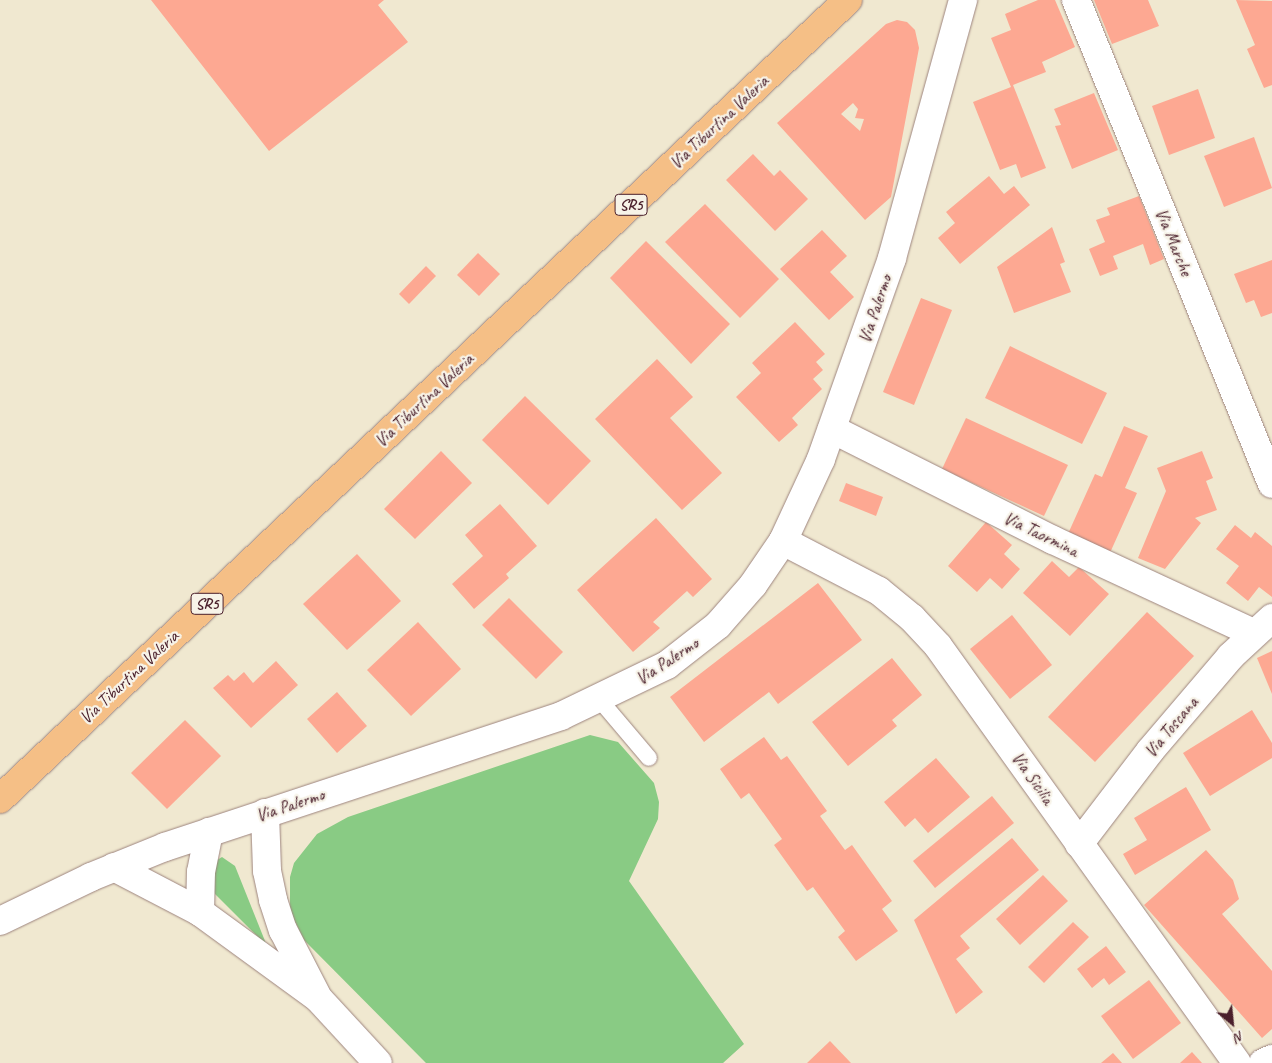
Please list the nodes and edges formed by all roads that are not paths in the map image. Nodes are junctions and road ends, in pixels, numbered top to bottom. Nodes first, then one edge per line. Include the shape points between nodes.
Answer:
1 (848, 0) edge
2 (940, 0) edge
3 (1076, 0) edge
4 (957, 8) edge
5 (832, 429) junction
6 (1272, 484) edge
7 (783, 541) junction
8 (1262, 625) edge
9 (600, 699) junction
10 (649, 758) dead end
11 (0, 799) edge
12 (265, 813) junction
13 (209, 832) junction
14 (1079, 844) junction
15 (114, 867) junction
16 (200, 912) junction
17 (0, 920) edge
18 (318, 998) junction
19 (1272, 1059) edge
20 (378, 1063) edge
21 (1237, 1063) edge
22 (1263, 1063) edge

1 - 11 main road, Via Tiburtina Valeria / SR5
2 - 4 street, Via Palermo
3 - 6 street, Via Marche
4 - 5 street, Via Palermo via 895,250
5 - 7 street, Via Palermo
5 - 8 street, Via Taormina via 1053,540
7 - 9 street, Via Palermo via 745,596 696,644 667,665
7 - 14 street, Via Sicilia via 879,591 928,634 961,674
8 - 14 street, Via Toscana via 1156,744
9 - 10 lane
9 - 12 street, Via Palermo via 561,716
12 - 13 street, Via Palermo
12 - 18 street via 266,871 273,900 283,930
13 - 15 street, Via Palermo
13 - 16 street via 201,872
14 - 21 street, Via Sicilia
15 - 16 street
15 - 17 street, Via Palermo
16 - 18 street
18 - 20 street
19 - 22 street

